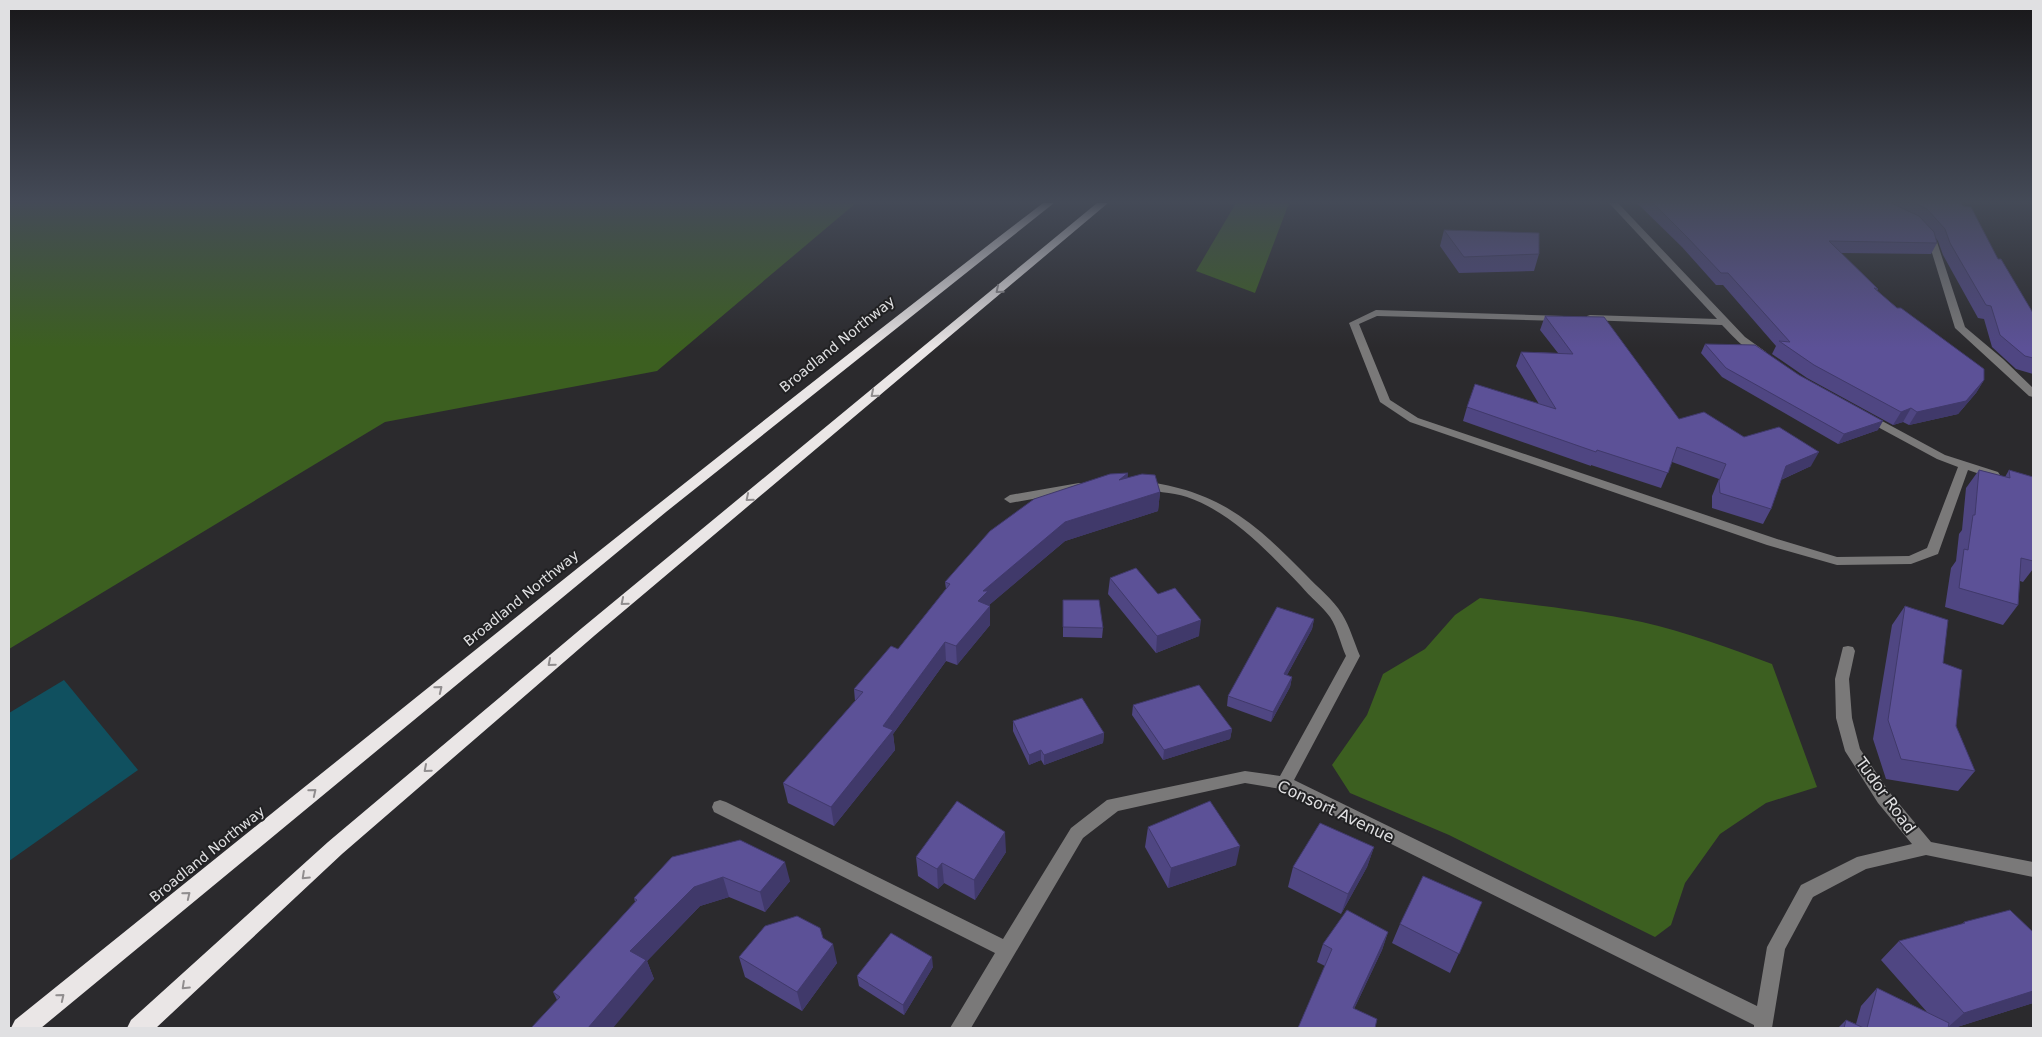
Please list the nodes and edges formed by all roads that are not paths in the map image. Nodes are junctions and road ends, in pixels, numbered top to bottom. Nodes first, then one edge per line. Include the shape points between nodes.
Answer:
1 (986, 251) edge
2 (1045, 251) edge
3 (1658, 251) edge
4 (1936, 251) edge
5 (1724, 322) junction
6 (1772, 360) edge
7 (2033, 394) edge
8 (1854, 410) edge
9 (1964, 465) junction
10 (2006, 477) edge
11 (1132, 484) edge
12 (1096, 486) edge
13 (1010, 499) dead end
14 (1848, 652) dead end
15 (1284, 783) junction
16 (720, 807) dead end
17 (1926, 848) junction
18 (2033, 870) edge
19 (1007, 950) junction
20 (1763, 1024) edge
21 (23, 1028) edge
22 (139, 1028) edge
23 (960, 1028) edge

21 -> 1 highway, Broadland Northway via 614,547
2 -> 22 highway via 364,823
3 - 5 street
4 - 7 street via 1960,328
5 - 6 street via 1740,339
5 - 9 street via 1376,313 1354,323 1385,402 1414,420 1772,542 1837,561 1911,560 1932,551
8 - 9 street via 1941,457
9 - 10 street
11 - 15 street via 1159,486 1202,498 1232,514 1282,558 1338,619 1353,656
12 - 13 street
14 - 17 street, Tudor Road via 1842,679 1844,718 1853,751 1884,798
15 - 19 street, Consort Avenue via 1245,777 1113,805 1077,833
15 - 20 street, Consort Avenue
16 - 19 street
17 - 18 street, Tudor Road
17 - 20 street, Tudor Road via 1863,862 1807,890 1776,948
19 - 23 street, Consort Avenue

